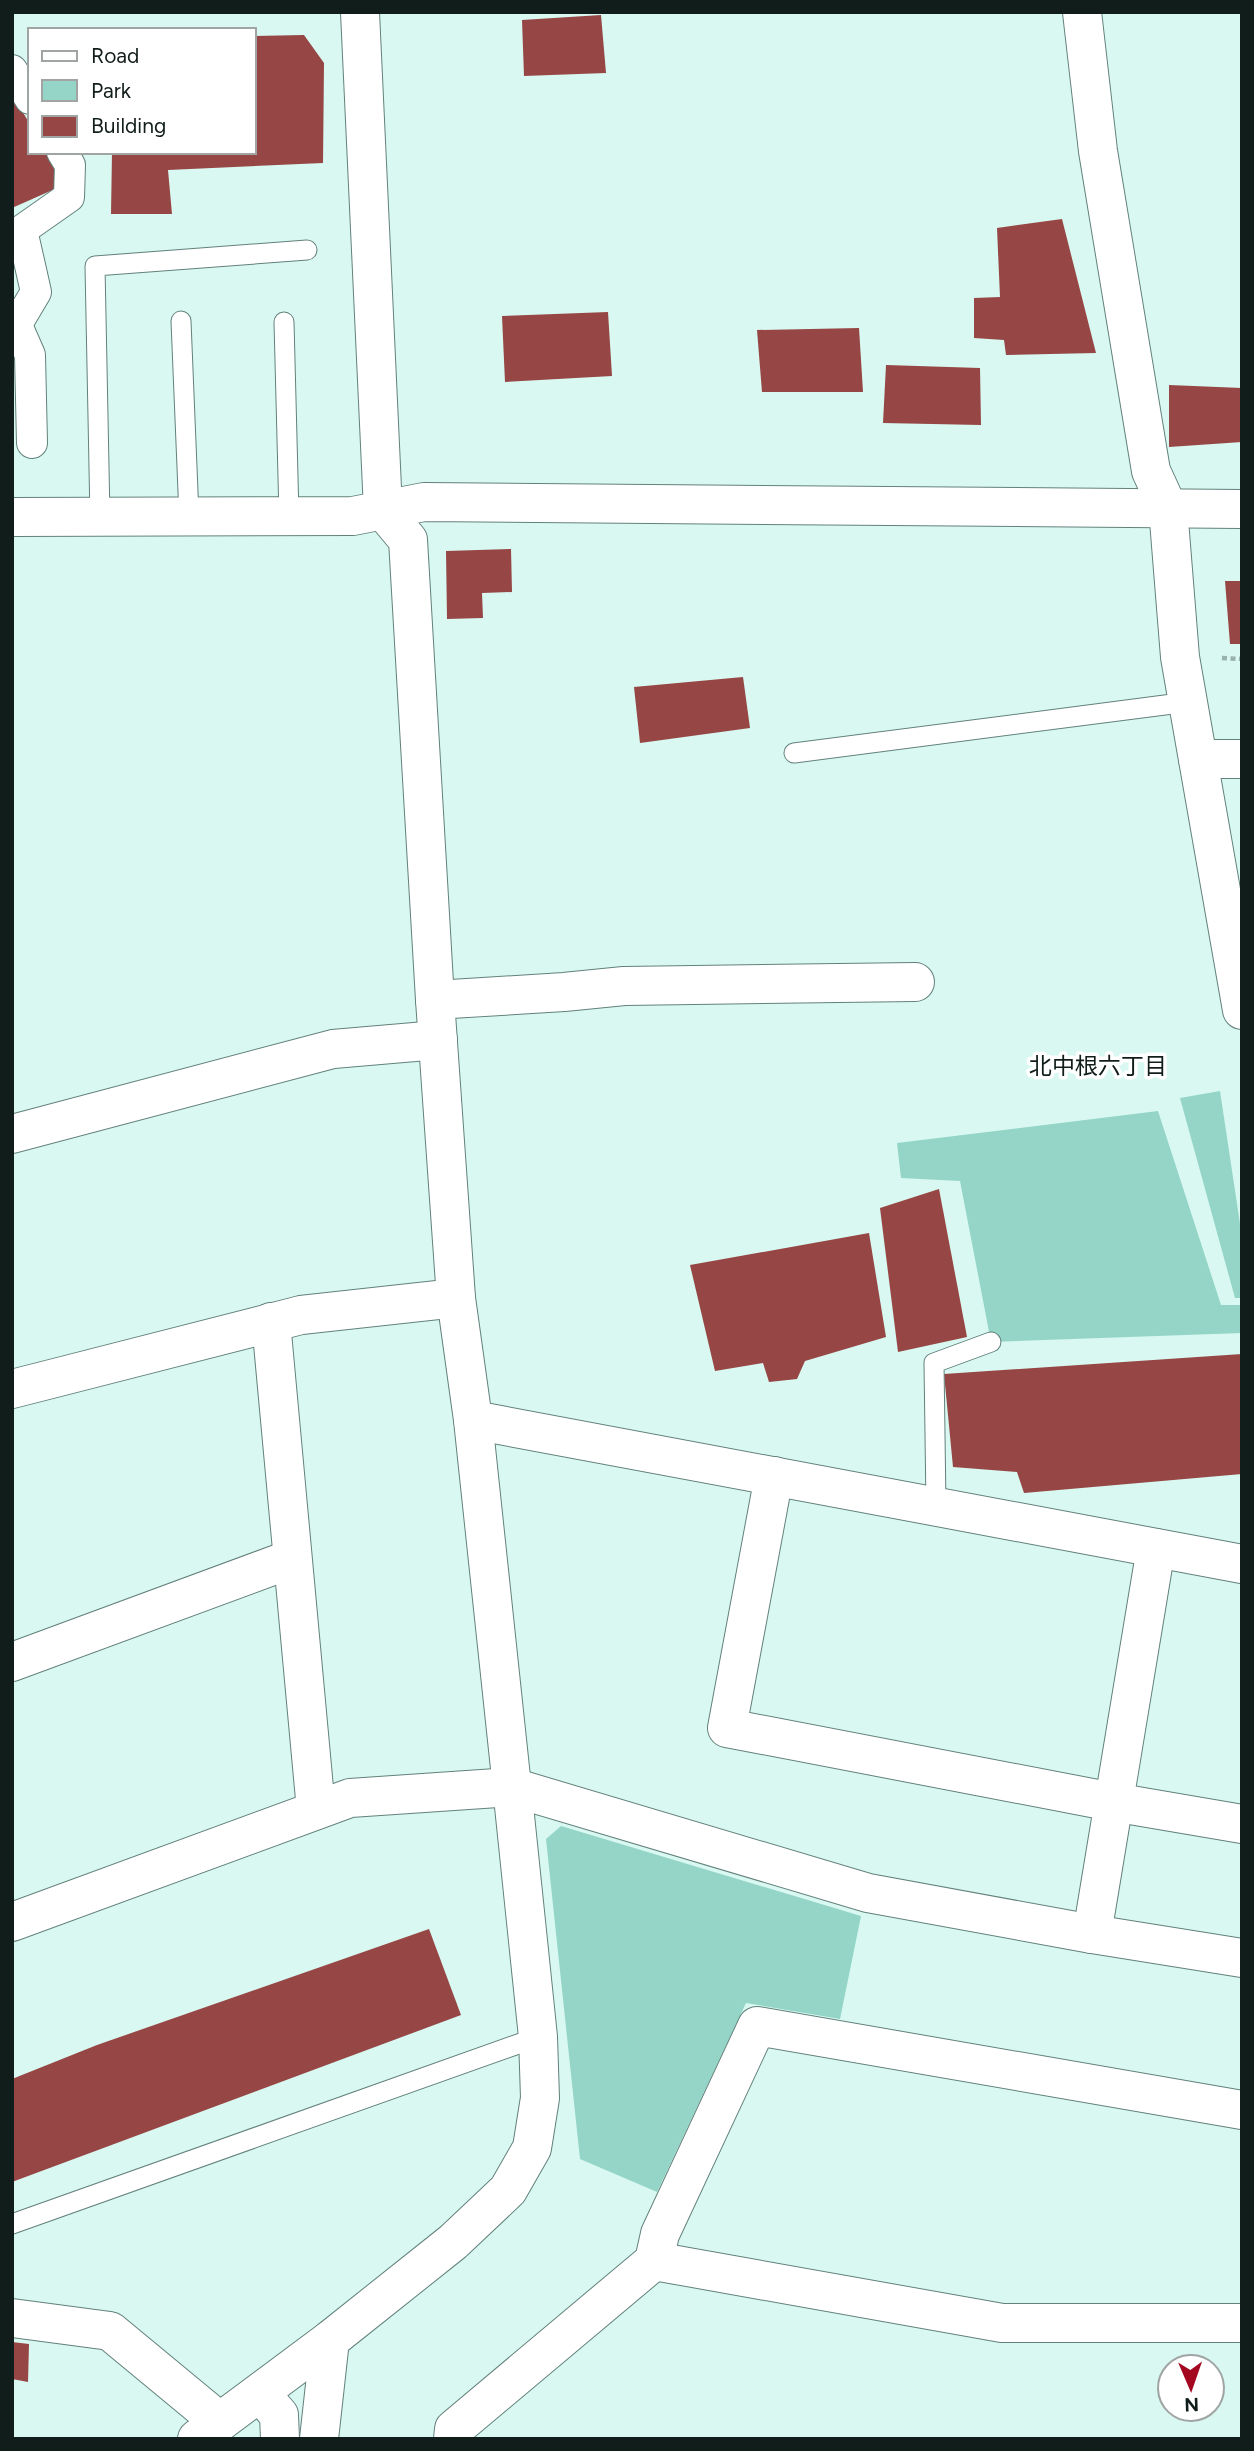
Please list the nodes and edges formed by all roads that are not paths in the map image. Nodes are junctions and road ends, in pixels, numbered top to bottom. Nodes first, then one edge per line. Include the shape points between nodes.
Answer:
1 (360, 12) edge
2 (1082, 12) edge
3 (12, 70) edge
4 (28, 96) edge
5 (63, 154) edge
6 (307, 250) dead end
7 (14, 319) edge
8 (181, 321) dead end
9 (284, 322) dead end
10 (32, 443) dead end
11 (1168, 508) junction
12 (1242, 509) edge
13 (383, 510) junction
14 (189, 516) junction
15 (289, 516) junction
16 (12, 517) edge
17 (100, 517) junction
18 (1188, 702) junction
19 (794, 753) dead end
20 (1198, 759) junction
21 (1242, 759) edge
22 (1232, 895) edge
23 (915, 982) dead end
24 (435, 1000) junction
25 (1242, 1010) edge
26 (438, 1040) junction
27 (12, 1134) edge
28 (456, 1298) junction
29 (271, 1322) junction
30 (991, 1342) dead end
31 (12, 1389) edge
32 (473, 1420) junction
33 (774, 1476) junction
34 (936, 1506) junction
35 (1156, 1548) junction
36 (292, 1559) junction
37 (1242, 1564) edge
38 (12, 1662) edge
39 (512, 1787) junction
40 (1113, 1802) junction
41 (316, 1810) junction
42 (1242, 1824) edge
43 (12, 1922) edge
44 (1092, 1934) junction
45 (1242, 1958) edge
46 (538, 2037) junction
47 (1242, 2110) edge
48 (12, 2224) edge
49 (654, 2261) junction
50 (12, 2318) edge
51 (1242, 2323) edge
52 (330, 2340) junction
53 (260, 2393) junction
54 (209, 2430) edge
55 (280, 2439) edge
56 (319, 2439) edge
57 (453, 2439) edge

1 - 13 street
2 - 11 street via 1098,151 1151,471
3 - 4 street
5 - 7 street via 70,165 69,197 22,230 36,292
6 - 17 lane via 95,266
7 - 10 street via 30,355
8 - 14 lane
9 - 15 lane
11 - 12 street
11 - 13 street via 424,502
11 - 18 street
13 - 15 street via 353,516
13 - 24 street via 408,540
14 - 15 street
14 - 17 street
16 - 17 street
18 - 19 lane
18 - 20 street
20 - 21 street
20 - 22 street
22 - 25 street
23 - 24 street via 624,986
24 - 26 street
26 - 27 street via 333,1049
26 - 28 street
28 - 29 street
28 - 32 street
29 - 31 street
29 - 36 street
30 - 34 lane via 934,1363
32 - 33 street
32 - 39 street
33 - 34 street
33 - 40 street via 727,1728
34 - 35 street
35 - 37 street
35 - 40 street
36 - 38 street
36 - 41 street
39 - 41 street via 350,1798
39 - 44 street via 868,1893
39 - 46 street
40 - 42 street
40 - 44 street
41 - 43 street
44 - 45 street
46 - 48 lane
46 - 52 street via 540,2098 532,2148 508,2190 453,2242
47 - 49 street via 757,2026 660,2234
49 - 51 street via 1002,2323
49 - 57 street via 454,2429
50 - 54 street via 110,2331
52 - 53 street
52 - 56 street
53 - 54 street
53 - 55 street via 279,2415

